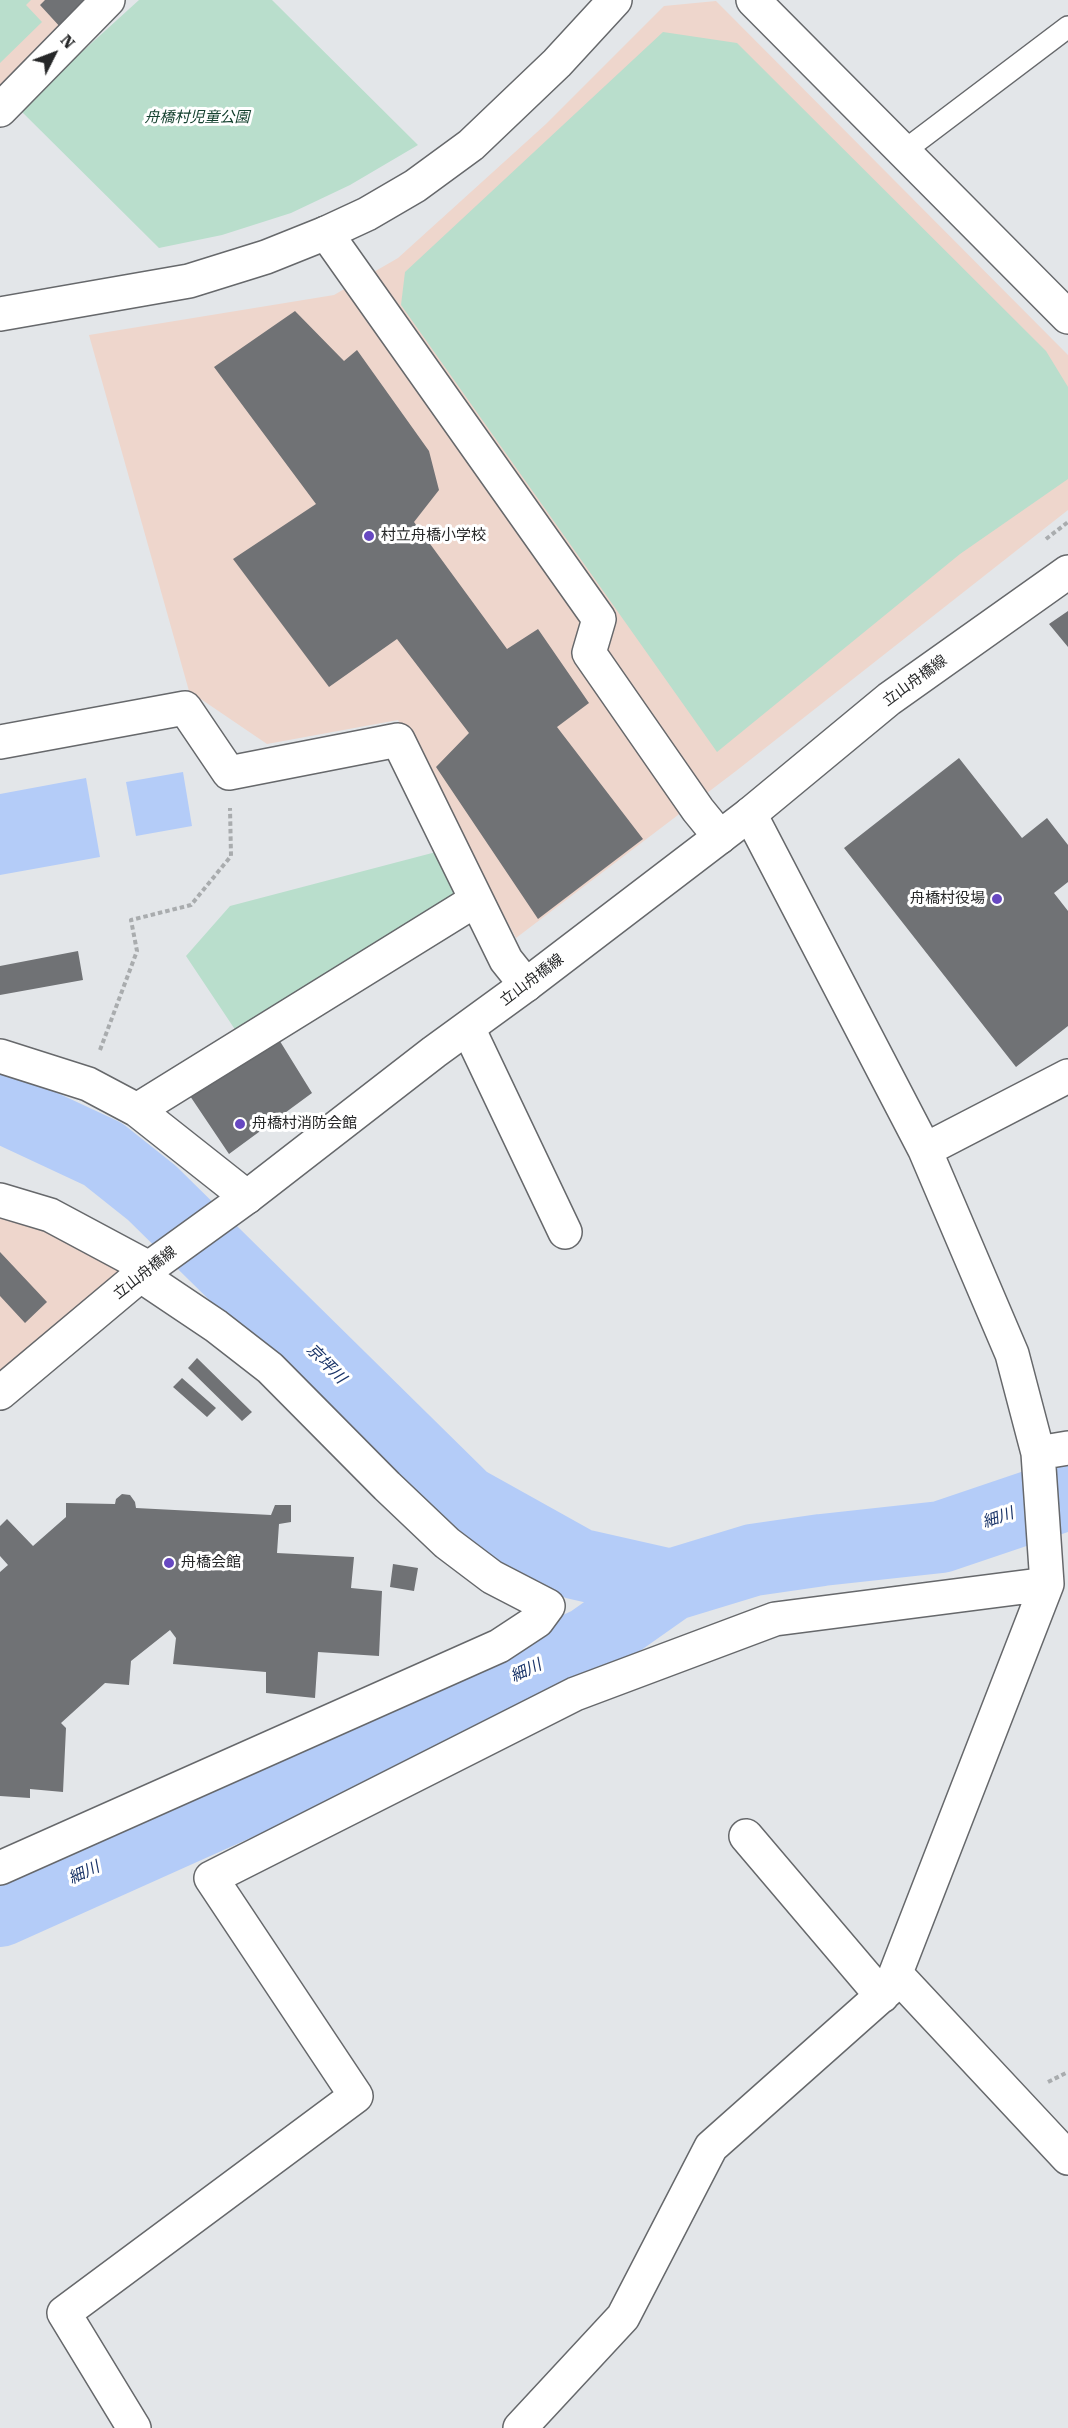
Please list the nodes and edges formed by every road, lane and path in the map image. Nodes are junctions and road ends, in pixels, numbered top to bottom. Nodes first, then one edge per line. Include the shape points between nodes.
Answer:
1 (108, 0) edge
2 (615, 0) edge
3 (753, 0) edge
4 (1068, 27) edge
5 (0, 110) edge
6 (904, 152) junction
7 (326, 233) junction
8 (0, 314) edge
9 (1068, 317) edge
10 (1068, 572) edge
11 (0, 742) edge
12 (230, 772) junction
13 (750, 814) junction
14 (720, 837) junction
15 (476, 900) junction
16 (526, 985) junction
17 (468, 1028) junction
18 (0, 1056) edge
19 (1068, 1076) edge
20 (88, 1084) junction
21 (137, 1110) junction
22 (925, 1150) junction
23 (247, 1197) junction
24 (0, 1200) edge
25 (565, 1232) dead end
26 (145, 1272) junction
27 (0, 1393) edge
28 (1053, 1450) edge
29 (1047, 1584) junction
30 (746, 1836) dead end
31 (0, 1868) edge
32 (889, 1985) junction
33 (1068, 2158) edge
34 (134, 2428) edge
35 (520, 2428) edge

1 - 5 street
2 - 7 street via 557,63 471,145 415,186
3 - 6 street
4 - 6 lane
6 - 9 street
7 - 8 street via 189,281
7 - 14 street via 599,619 589,653
10 - 13 street, 立山舟橋線 via 889,699
11 - 12 street via 185,708
12 - 15 street via 398,740
12 - 20 path via 231,856 191,905 131,920 137,951
13 - 14 street, 立山舟橋線
13 - 22 street
14 - 16 street, 立山舟橋線
15 - 16 street via 506,960
15 - 21 street
16 - 17 street, 立山舟橋線
17 - 23 street, 立山舟橋線
17 - 25 street
18 - 20 street
19 - 22 street
20 - 21 street
21 - 23 street
22 - 28 street
23 - 26 street, 立山舟橋線
24 - 26 street via 50,1215
26 - 27 street, 立山舟橋線
26 - 31 street via 270,1368 447,1543 492,1577 548,1606 537,1621 499,1646
28 - 29 street
29 - 32 street
29 - 34 street via 775,1619 575,1694 212,1878 357,2096 64,2313
30 - 32 street
32 - 33 street
32 - 35 street via 711,2148 623,2317

